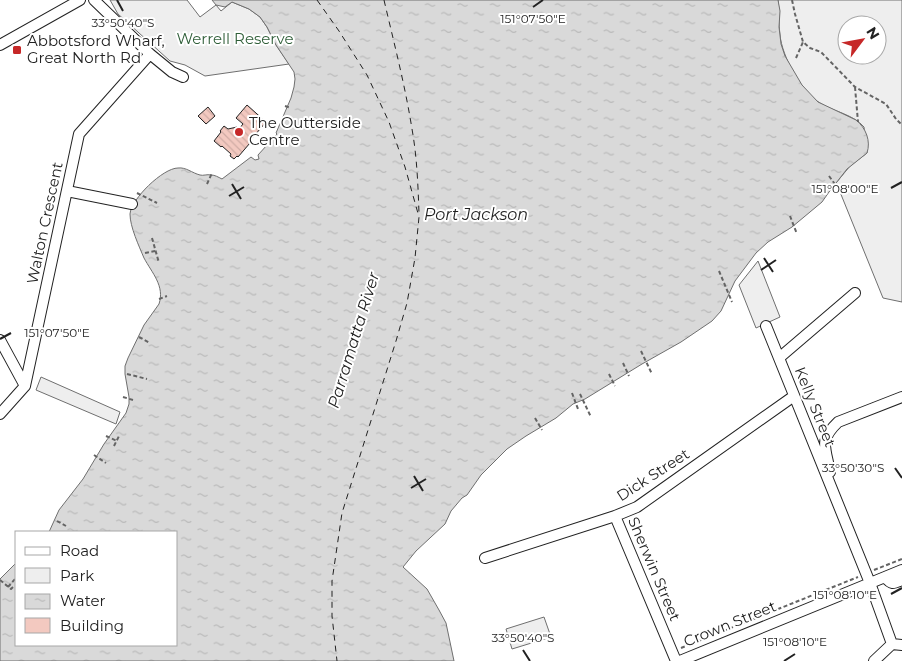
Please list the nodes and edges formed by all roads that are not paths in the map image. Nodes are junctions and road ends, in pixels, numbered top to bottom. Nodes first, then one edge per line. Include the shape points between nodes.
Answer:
1 (80, 0) edge
2 (94, 0) edge
3 (66, 4) edge
4 (0, 45) edge
5 (150, 54) junction
6 (183, 77) dead end
7 (67, 192) junction
8 (132, 204) dead end
9 (856, 293) dead end
10 (766, 326) dead end
11 (0, 340) edge
12 (779, 358) junction
13 (25, 386) junction
14 (794, 396) junction
15 (902, 396) edge
16 (0, 414) edge
17 (835, 498) junction
18 (615, 516) junction
19 (485, 558) dead end
20 (902, 570) edge
21 (885, 577) junction
22 (868, 578) junction
23 (902, 580) edge
24 (897, 644) edge
25 (676, 661) edge
26 (680, 661) edge
27 (874, 661) edge

1 - 3 street
2 - 5 street
3 - 4 street
5 - 6 street
5 - 7 street, Walton Crescent via 79,134
7 - 8 street
7 - 13 street, Walton Crescent
9 - 12 street
10 - 12 street, Kelly Street
11 - 13 street
12 - 14 street, Kelly Street
13 - 16 street, Walton Crescent
14 - 17 street, Kelly Street
14 - 18 street, Dick Street via 637,507
15 - 17 street via 838,422 830,430 825,438 826,453
17 - 22 street, Kelly Street
18 - 19 street, Dick Street
18 - 25 street, Sherwin Street
20 - 21 street, Crown Street
21 - 22 street, Crown Street
21 - 23 street via 892,583
22 - 24 street, Kelly Street
22 - 26 street, Crown Street
24 - 27 street

